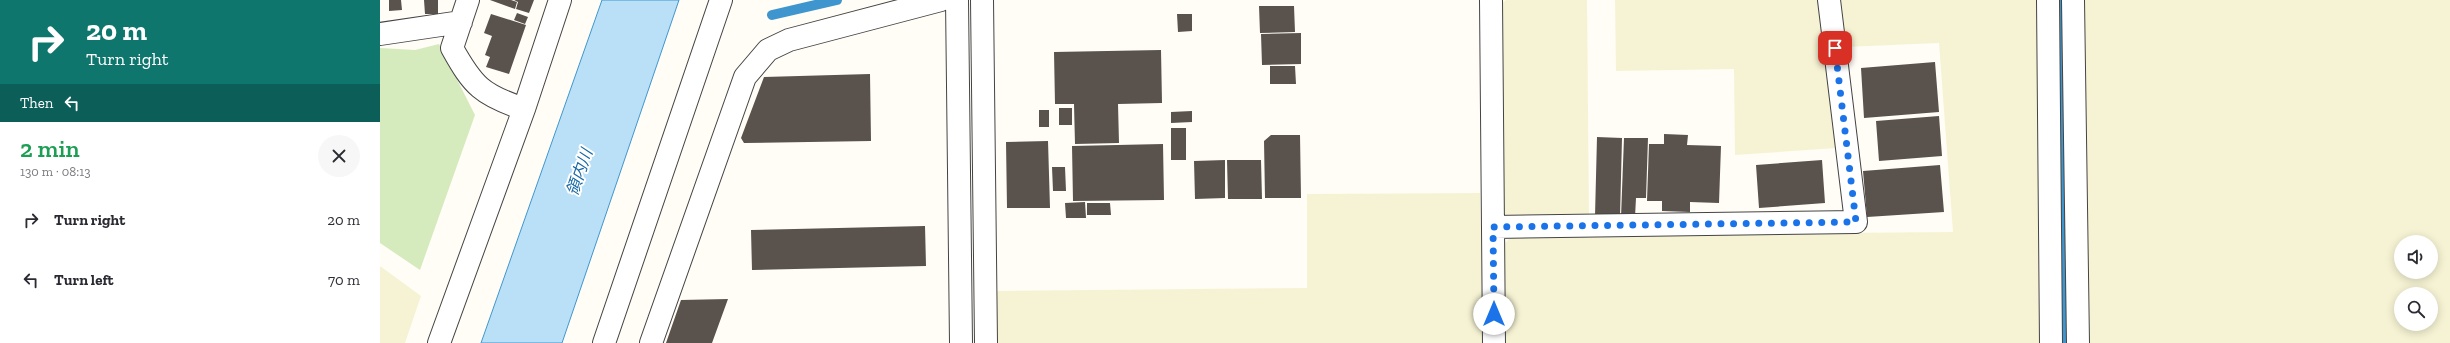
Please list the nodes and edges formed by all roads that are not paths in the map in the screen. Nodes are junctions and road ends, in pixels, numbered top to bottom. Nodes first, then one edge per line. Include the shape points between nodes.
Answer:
1 (468, 0) edge
2 (560, 0) edge
3 (721, 0) edge
4 (941, 0) edge
5 (957, 0) edge
6 (982, 0) edge
7 (1491, 0) edge
8 (1829, 0) edge
9 (2048, 0) edge
10 (2073, 0) edge
11 (461, 22) junction
12 (380, 34) edge
13 (524, 109) junction
14 (1493, 227) junction
15 (439, 343) edge
16 (604, 343) edge
17 (651, 343) edge
18 (961, 343) edge
19 (986, 343) edge
20 (1494, 343) edge
21 (2051, 343) edge
22 (2078, 343) edge

1 - 11 street
2 - 13 street
3 - 16 street
4 - 17 street via 789,40 768,50 745,77
5 - 18 street
6 - 19 street
7 - 14 street
8 - 14 street via 1856,222
9 - 21 street
10 - 22 street
11 - 12 street
11 - 13 street via 452,48 468,78 496,99
13 - 15 street
14 - 20 street

